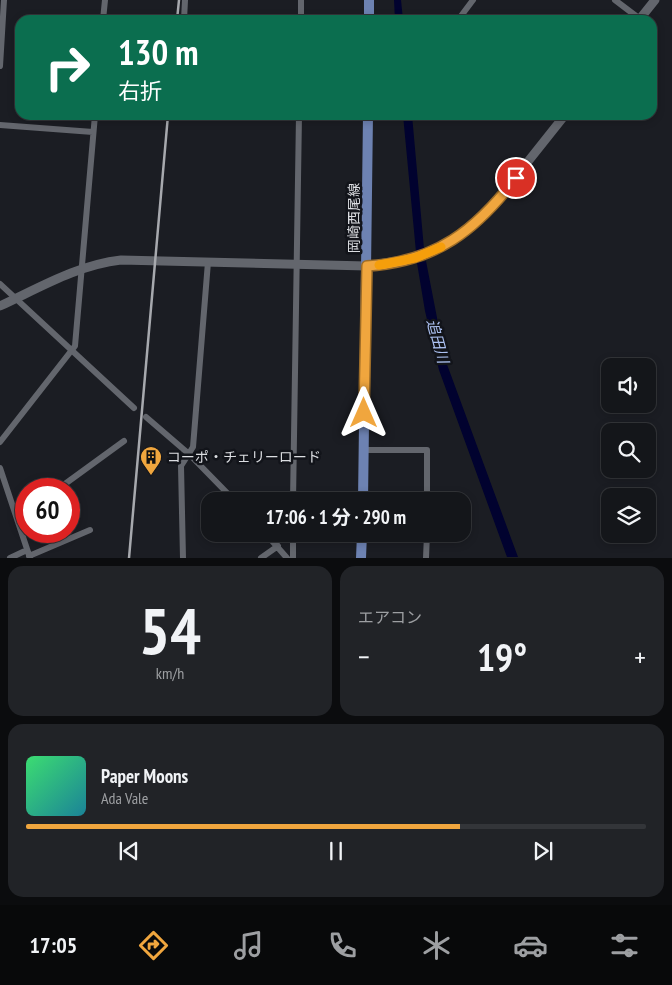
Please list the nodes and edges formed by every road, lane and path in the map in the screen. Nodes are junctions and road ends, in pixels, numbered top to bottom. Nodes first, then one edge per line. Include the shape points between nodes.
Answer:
1 (4, 0) edge
2 (105, 0) edge
3 (185, 0) edge
4 (301, 0) edge
5 (369, 0) edge
6 (474, 0) edge
7 (615, 0) edge
8 (655, 0) edge
9 (104, 15) edge
10 (184, 15) edge
11 (301, 15) edge
12 (369, 15) edge
13 (462, 15) edge
14 (635, 15) edge
15 (643, 15) edge
16 (0, 66) edge
17 (94, 120) edge
18 (299, 120) edge
19 (368, 120) edge
20 (561, 120) edge
21 (0, 125) edge
22 (93, 132) junction
23 (208, 262) junction
24 (297, 264) junction
25 (367, 266) junction
26 (82, 269) junction
27 (0, 284) edge
28 (16, 299) junction
29 (0, 306) edge
30 (73, 351) junction
31 (134, 408) dead end
32 (146, 417) dead end
33 (124, 441) dead end
34 (0, 442) edge
35 (364, 450) junction
36 (189, 454) junction
37 (0, 468) edge
38 (73, 478) edge
39 (226, 492) edge
40 (294, 492) edge
41 (363, 492) edge
42 (427, 492) edge
43 (15, 513) edge
44 (90, 530) dead end
45 (274, 542) edge
46 (293, 542) edge
47 (362, 542) edge
48 (427, 542) edge
49 (25, 543) edge
50 (278, 546) junction
51 (29, 555) edge
52 (10, 558) edge
53 (183, 558) edge
54 (261, 558) edge
55 (287, 558) edge
56 (293, 558) edge
57 (361, 558) edge
58 (426, 558) edge

1 - 16 street
2 - 9 street
3 - 10 street
4 - 11 street
5 - 12 main road
6 - 13 street
7 - 14 street
8 - 15 street
17 - 22 street
18 - 24 street
19 - 25 main road, 岡崎西尾線
20 - 25 street via 487,213 454,240 415,258
21 - 22 street
22 - 26 street
23 - 24 street
23 - 26 street via 121,260 99,262
23 - 36 street via 193,447
24 - 25 street
24 - 40 street
25 - 35 main road, 岡崎西尾線
26 - 28 street
26 - 30 street
27 - 28 street
28 - 29 street
28 - 30 street
30 - 31 street
30 - 34 street
32 - 36 street
33 - 38 street
35 - 41 main road, 岡崎西尾線
35 - 42 street via 427,450
36 - 39 street
36 - 53 street via 180,466
37 - 43 street
44 - 51 street
45 - 50 street
46 - 56 street
47 - 57 main road
48 - 58 street
49 - 51 street
50 - 54 street
50 - 55 street
51 - 52 street

